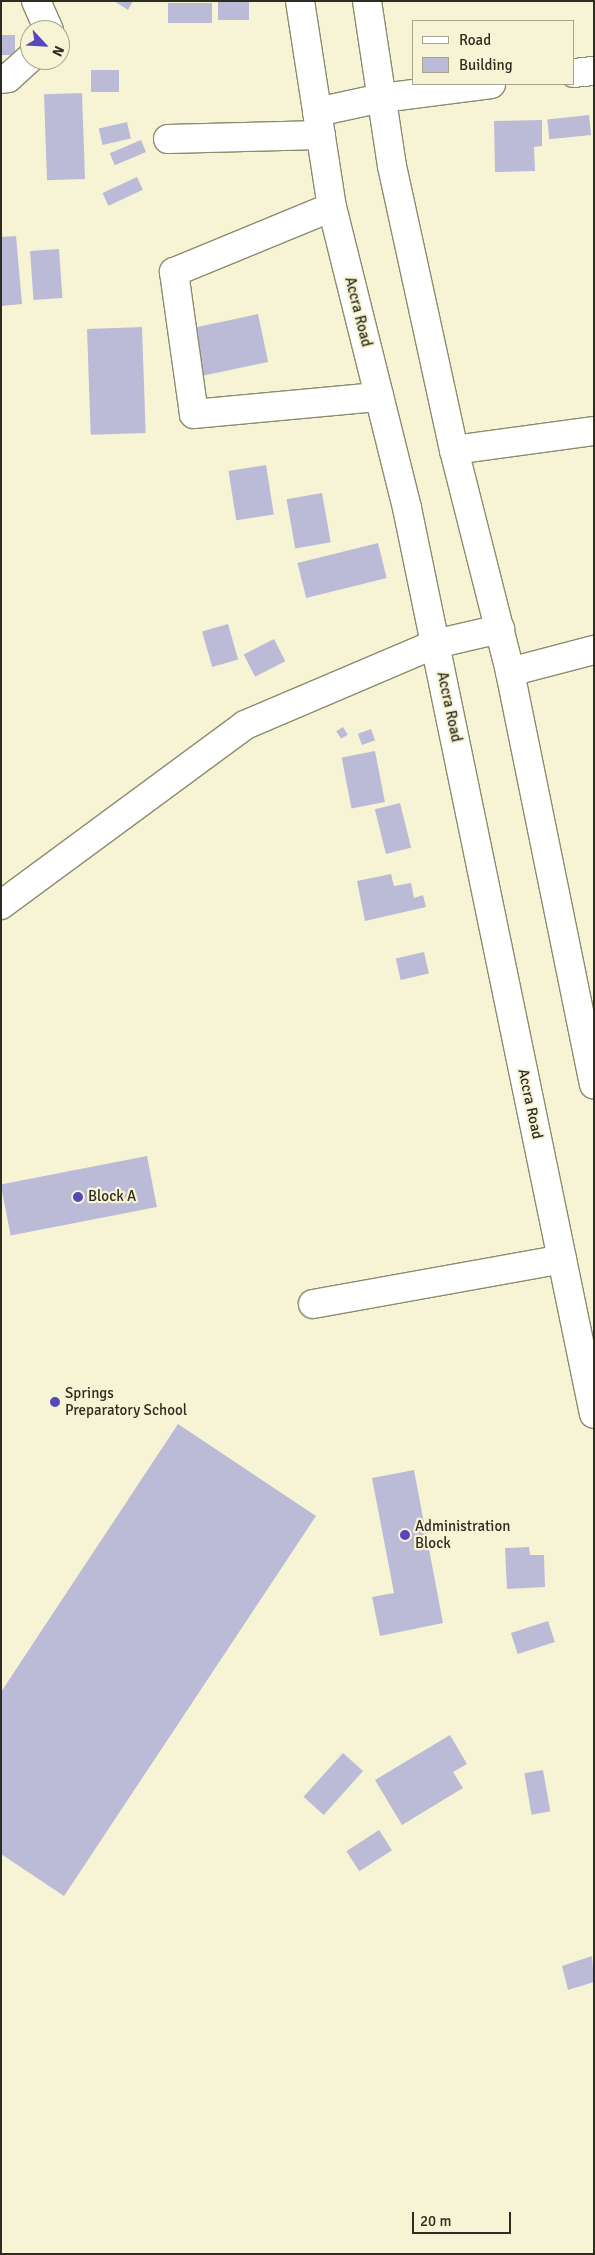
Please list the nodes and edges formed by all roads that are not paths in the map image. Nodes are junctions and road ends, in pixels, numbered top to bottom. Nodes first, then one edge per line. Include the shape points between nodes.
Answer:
1 (36, 1) edge
2 (300, 1) edge
3 (367, 1) edge
4 (45, 20) edge
5 (20, 67) edge
6 (594, 70) edge
7 (575, 73) edge
8 (1, 79) edge
9 (483, 85) edge
10 (382, 98) junction
11 (319, 124) junction
12 (168, 140) dead end
13 (332, 207) junction
14 (379, 397) junction
15 (594, 431) edge
16 (454, 450) junction
17 (500, 629) junction
18 (435, 644) junction
19 (594, 650) edge
20 (510, 672) junction
21 (1, 905) edge
22 (594, 1085) edge
23 (562, 1259) junction
24 (312, 1304) dead end
25 (594, 1414) edge

1 - 4 main road
2 - 11 main road, Accra Road
3 - 10 main road
5 - 8 main road via 8,78
6 - 7 main road
9 - 10 main road
10 - 11 main road
10 - 16 main road via 392,166
11 - 12 main road
11 - 13 main road, Accra Road
13 - 14 main road, Accra Road
13 - 14 main road via 174,272 194,414
14 - 18 main road, Accra Road
15 - 16 main road
16 - 17 main road
17 - 18 main road
17 - 20 main road
18 - 21 main road via 245,725
18 - 23 main road, Accra Road
19 - 20 main road
20 - 22 main road
23 - 24 main road
23 - 25 main road, Accra Road

